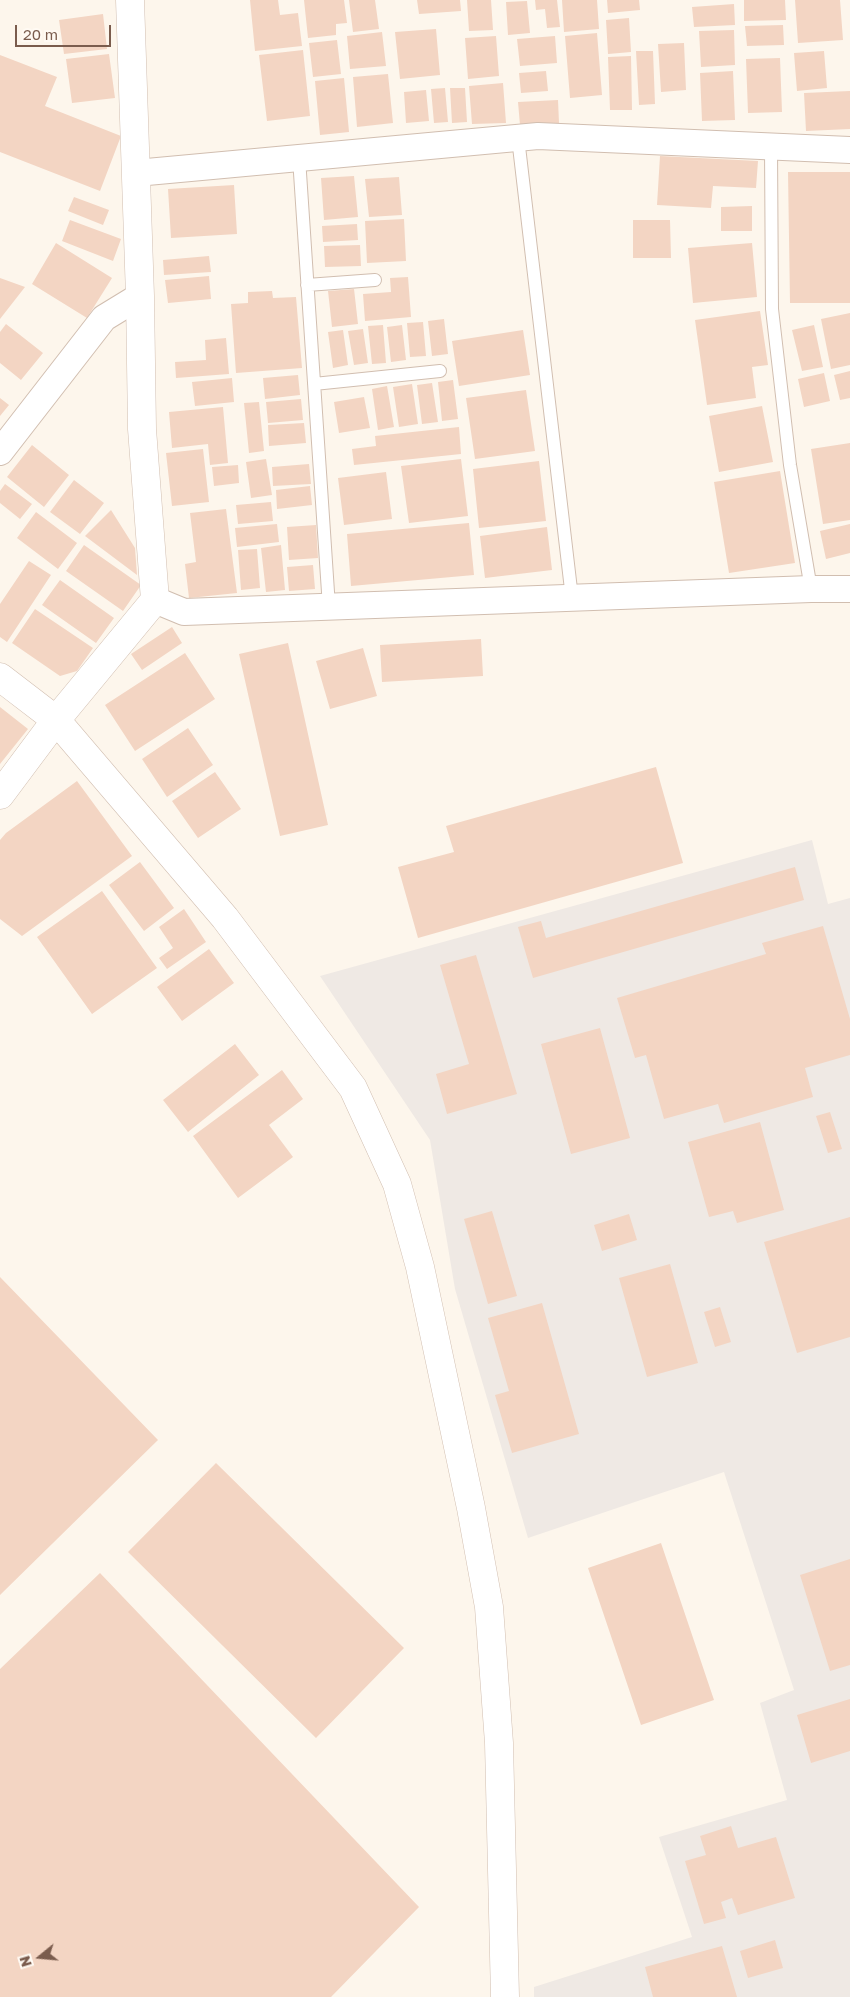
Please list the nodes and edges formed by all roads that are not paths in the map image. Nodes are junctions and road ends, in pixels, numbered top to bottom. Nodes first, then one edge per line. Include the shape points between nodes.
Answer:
1 (130, 0) edge
2 (518, 138) junction
3 (771, 148) junction
4 (850, 150) edge
5 (299, 158) junction
6 (136, 173) junction
7 (375, 280) dead end
8 (307, 285) junction
9 (140, 296) junction
10 (440, 371) dead end
11 (314, 384) junction
12 (0, 452) edge
13 (811, 588) junction
14 (850, 590) edge
15 (572, 598) junction
16 (155, 600) junction
17 (329, 607) junction
18 (0, 677) edge
19 (56, 720) junction
20 (0, 794) edge
21 (505, 1997) edge

1 - 6 street
2 - 3 street via 538,136
2 - 5 street
2 - 15 lane
3 - 4 street
3 - 13 lane via 772,308 790,466
5 - 6 street
5 - 8 lane
6 - 9 street
7 - 8 lane
8 - 11 lane
9 - 12 street via 104,318
9 - 16 street via 142,429
10 - 11 lane
11 - 17 lane
13 - 14 street
13 - 15 street
15 - 17 street
16 - 17 street via 184,612
16 - 19 street
18 - 19 street
19 - 20 street
19 - 21 street via 225,918 353,1088 397,1184 420,1267 489,1607 499,1743

